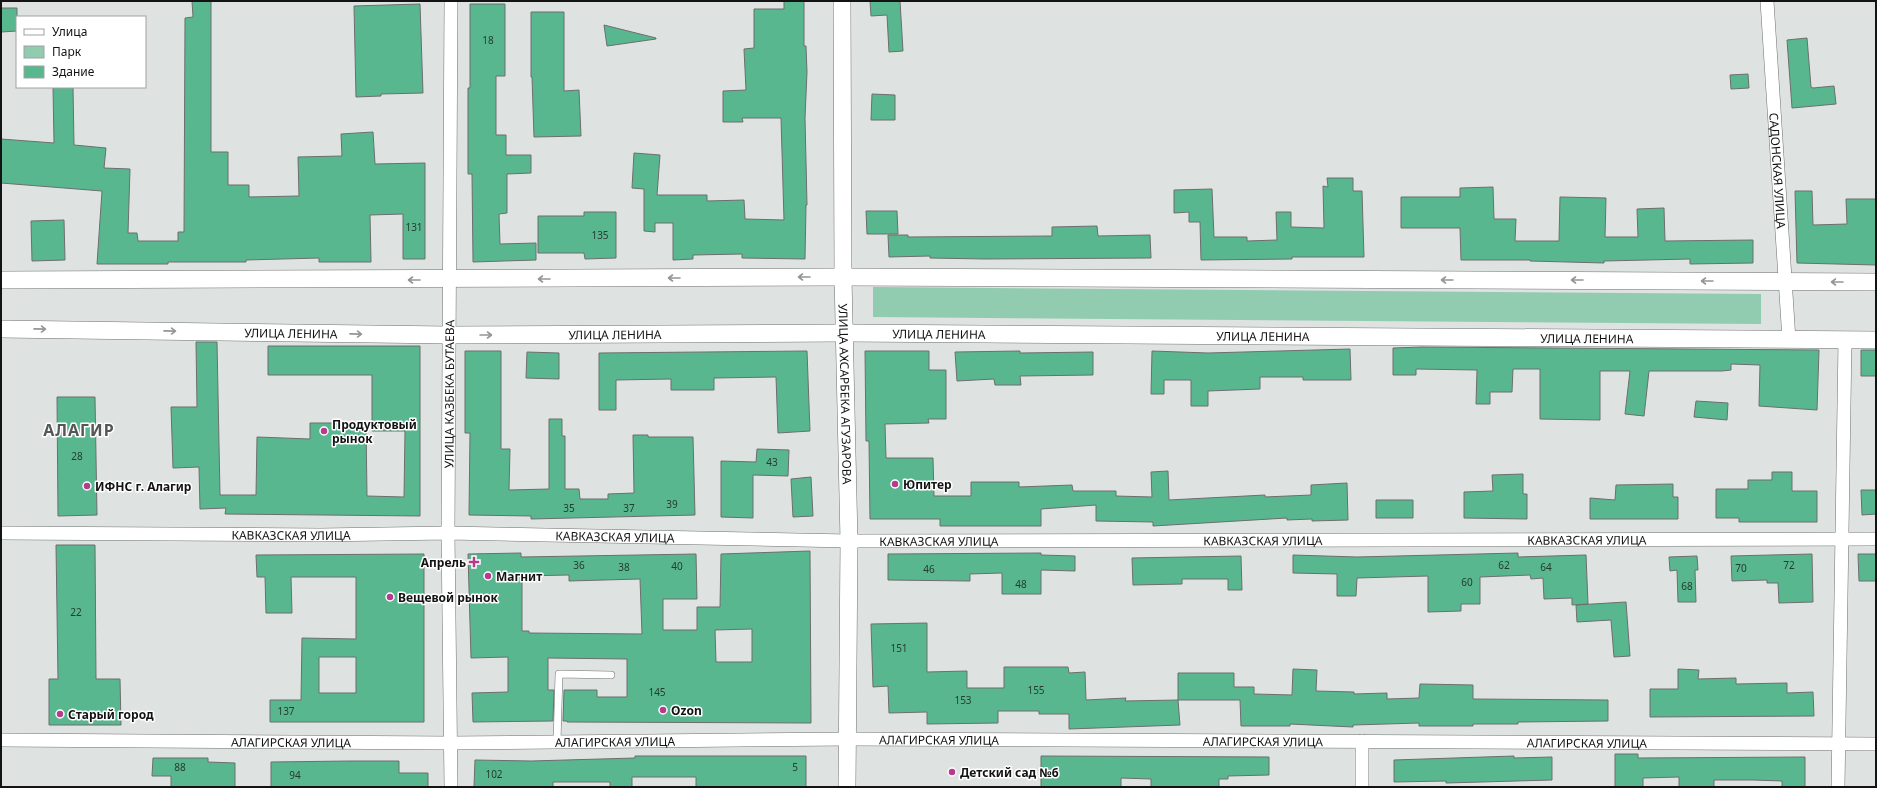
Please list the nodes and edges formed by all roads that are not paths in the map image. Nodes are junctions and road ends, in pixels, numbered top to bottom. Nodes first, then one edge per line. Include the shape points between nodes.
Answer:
1 (451, 1) edge
2 (842, 1) edge
3 (1767, 1) edge
4 (843, 277) junction
5 (1, 280) edge
6 (449, 280) junction
7 (1784, 281) junction
8 (1876, 282) edge
9 (1, 329) edge
10 (844, 333) junction
11 (449, 335) junction
12 (1789, 340) junction
13 (1876, 340) edge
14 (1845, 341) junction
15 (1, 533) edge
16 (448, 533) junction
17 (1876, 539) edge
18 (1842, 540) junction
19 (849, 541) junction
20 (611, 675) dead end
21 (848, 739) junction
22 (1, 740) edge
23 (1362, 741) junction
24 (557, 742) junction
25 (450, 743) junction
26 (1839, 744) junction
27 (1876, 744) edge
28 (451, 787) edge
29 (847, 787) edge
30 (1362, 787) edge
31 (1838, 787) edge

1 - 6 street, УЛИЦА КАЗБЕКА БУТАЕВА
2 - 4 street, УЛИЦА АХСАРБЕКА АГУЗАРОВА
3 - 7 street, САДОНСКАЯ УЛИЦА
4 -> 6 street
7 -> 4 street
4 - 10 street, УЛИЦА АХСАРБЕКА АГУЗАРОВА
6 -> 5 street
6 - 11 street, УЛИЦА КАЗБЕКА БУТАЕВА
8 -> 7 street
7 - 12 street, САДОНСКАЯ УЛИЦА
9 -> 11 street, УЛИЦА ЛЕНИНА
11 -> 10 street, УЛИЦА ЛЕНИНА
10 - 12 street, УЛИЦА ЛЕНИНА
10 - 19 street, УЛИЦА АХСАРБЕКА АГУЗАРОВА
11 - 16 street, УЛИЦА КАЗБЕКА БУТАЕВА
12 - 14 street, УЛИЦА ЛЕНИНА
13 - 14 street, УЛИЦА ЛЕНИНА
14 - 18 street
15 - 16 street, КАВКАЗСКАЯ УЛИЦА
16 - 19 street, КАВКАЗСКАЯ УЛИЦА
16 - 25 street, УЛИЦА КАЗБЕКА БУТАЕВА
17 - 18 street, КАВКАЗСКАЯ УЛИЦА
18 - 19 street, КАВКАЗСКАЯ УЛИЦА
18 - 26 street
19 - 21 street, УЛИЦА АХСАРБЕКА АГУЗАРОВА
20 - 24 lane via 559,674
21 - 23 street, АЛАГИРСКАЯ УЛИЦА
21 - 24 street, АЛАГИРСКАЯ УЛИЦА
21 - 29 street, УЛИЦА АХСАРБЕКА АГУЗАРОВА
22 - 25 street, АЛАГИРСКАЯ УЛИЦА
23 - 26 street, АЛАГИРСКАЯ УЛИЦА
23 - 30 street
24 - 25 street, АЛАГИРСКАЯ УЛИЦА
25 - 28 street, УЛИЦА КАЗБЕКА БУТАЕВА
26 - 27 street, АЛАГИРСКАЯ УЛИЦА
26 - 31 street

